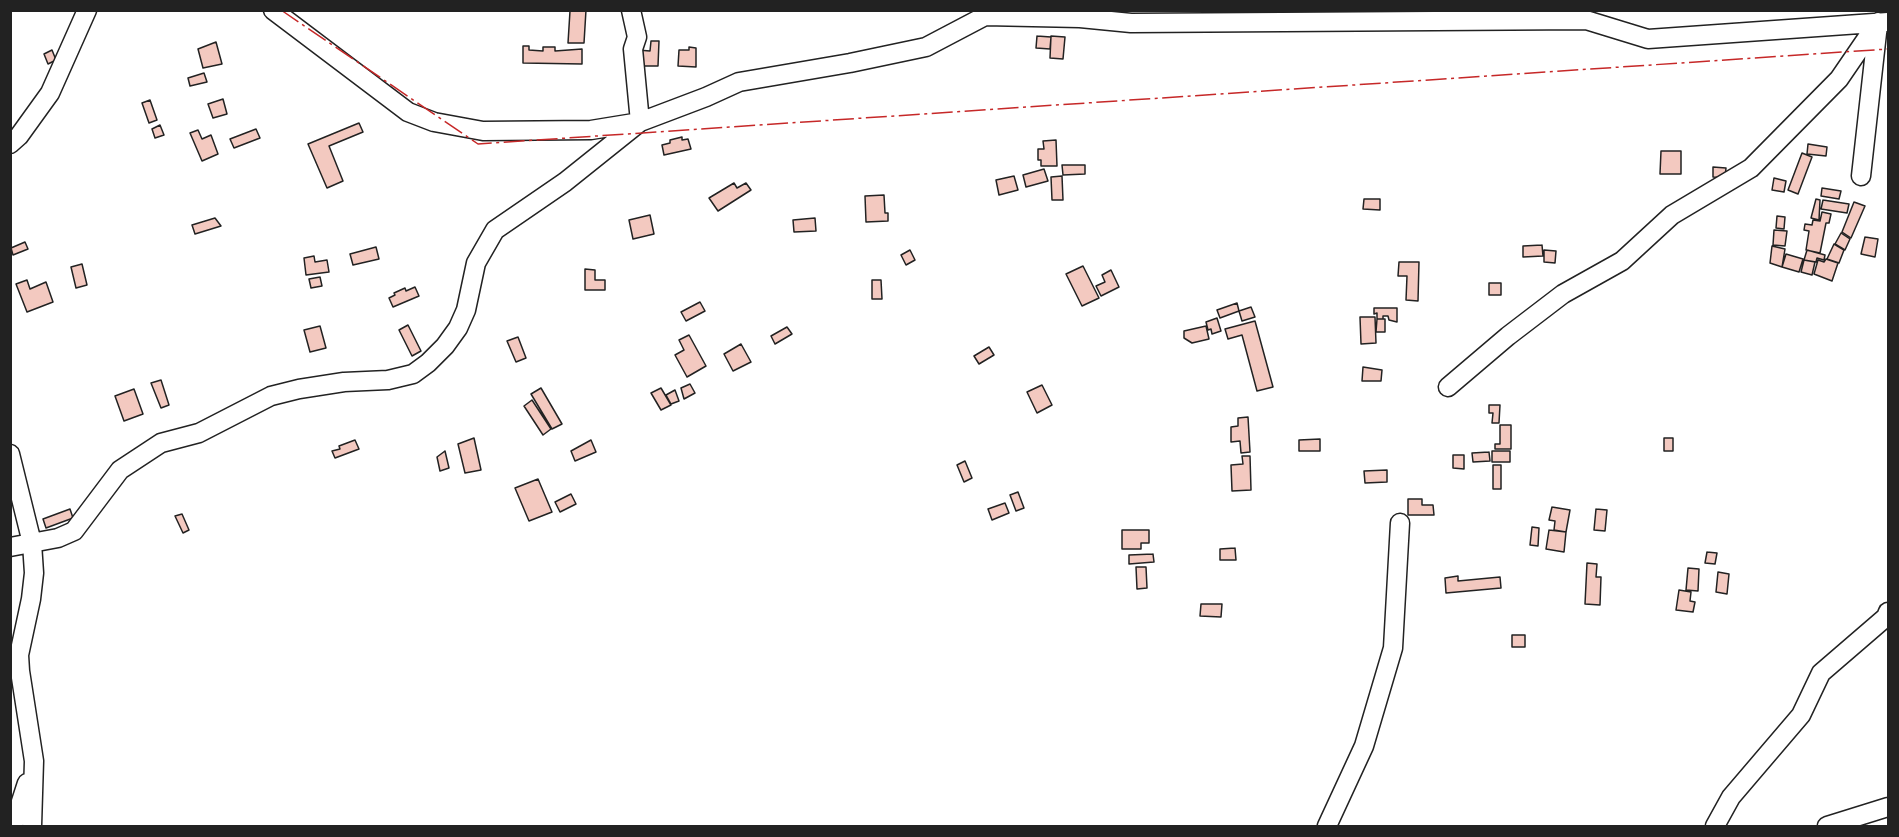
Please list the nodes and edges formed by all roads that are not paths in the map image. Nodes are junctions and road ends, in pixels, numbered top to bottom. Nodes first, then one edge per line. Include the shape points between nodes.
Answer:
1 (87, 10) edge
2 (273, 10) edge
3 (631, 10) edge
4 (1882, 18) edge
5 (640, 122) junction
6 (10, 144) edge
7 (1861, 176) dead end
8 (1448, 387) dead end
9 (10, 454) edge
10 (1400, 523) dead end
11 (32, 543) junction
12 (10, 547) edge
13 (1888, 612) edge
14 (34, 761) junction
15 (1888, 807) edge
16 (13, 826) edge
17 (32, 826) edge
18 (1327, 826) edge
19 (1715, 826) edge
20 (1827, 826) edge

1 - 6 street via 50,93
2 - 5 street via 408,112 434,122 483,131 591,130
3 - 5 street via 637,37 633,49
4 - 5 street via 1648,39 1586,20 1131,22 985,16 926,46 739,82
4 - 7 street
4 - 8 street via 1839,79 1751,168 1672,215 1622,261 1563,294
5 - 11 street via 565,182 495,230 476,263 458,328 445,346 413,374 299,388 271,396 199,433 161,443 120,470 74,531
9 - 11 street
10 - 18 street via 1393,648 1364,746
11 - 12 street
11 - 14 street via 31,599 19,655
13 - 19 street via 1821,673 1801,716 1731,797
14 - 16 street
14 - 17 street
15 - 20 street

